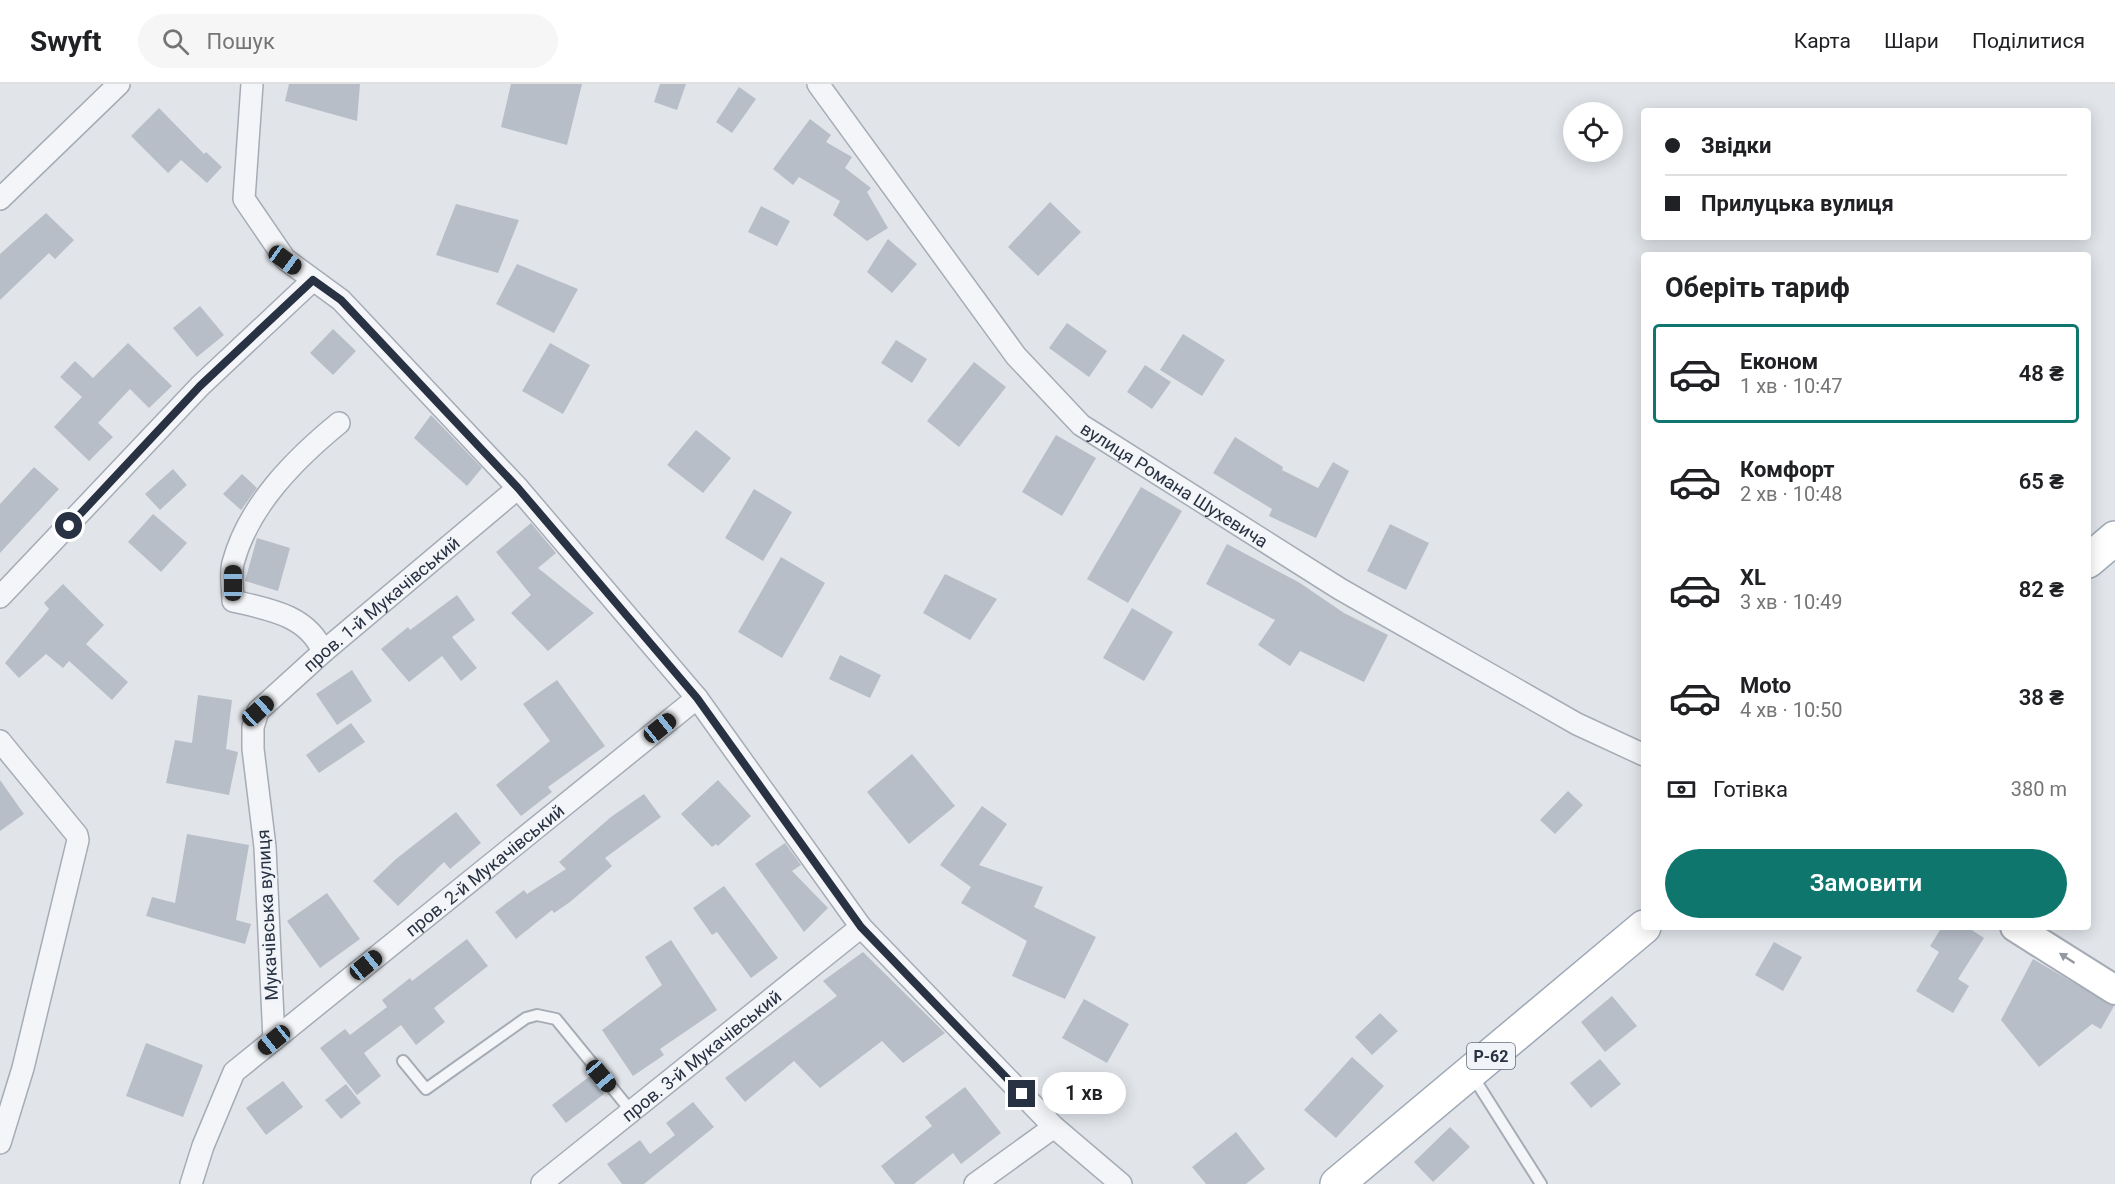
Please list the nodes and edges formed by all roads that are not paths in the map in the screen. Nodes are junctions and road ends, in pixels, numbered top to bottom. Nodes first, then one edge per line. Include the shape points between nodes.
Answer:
1 (119, 84) edge
2 (252, 84) edge
3 (818, 84) edge
4 (0, 199) edge
5 (313, 280) junction
6 (339, 423) dead end
7 (518, 488) junction
8 (2115, 538) edge
9 (2091, 558) edge
10 (0, 597) edge
11 (322, 652) junction
12 (697, 698) junction
13 (253, 727) joint
14 (0, 741) edge
15 (1641, 753) edge
16 (861, 927) junction
17 (1641, 930) edge
18 (2020, 930) edge
19 (2115, 990) edge
20 (274, 1040) junction
21 (403, 1061) dead end
22 (1470, 1072) junction
23 (631, 1111) junction
24 (1054, 1127) junction
25 (0, 1143) edge
26 (542, 1183) edge
27 (191, 1184) edge
28 (975, 1184) edge
29 (1121, 1184) edge
30 (1337, 1184) edge
31 (1541, 1184) edge

1 - 4 street
2 - 5 street via 244,199 285,260
3 - 15 street, вулиця Романа Шухевича via 1016,356 1081,425 1340,589 1577,724
5 - 7 street via 341,300
5 - 10 street via 200,386
6 - 11 street via 304,451 265,497 233,564 233,601 285,614 317,637
7 - 11 street, пров. 1-й Мукачівський
7 - 12 street
8 - 9 main road
11 - 13 street, пров. 1-й Мукачівський via 258,711
12 - 16 street
12 - 20 street, пров. 2-й Мукачівський
13 - 20 street, Мукачівська вулиця via 265,847
14 - 25 street via 78,840 26,1057
16 - 23 street, пров. 3-й Мукачівський
16 - 24 street
17 - 22 main road, Р-62
19 -> 18 street
20 - 27 street via 234,1072 202,1146
21 - 23 lane via 426,1089 526,1018 548,1016 556,1019
22 - 30 main road, Р-62
22 - 31 lane
23 - 26 street, пров. 3-й Мукачівський
24 - 28 street
24 - 29 street

